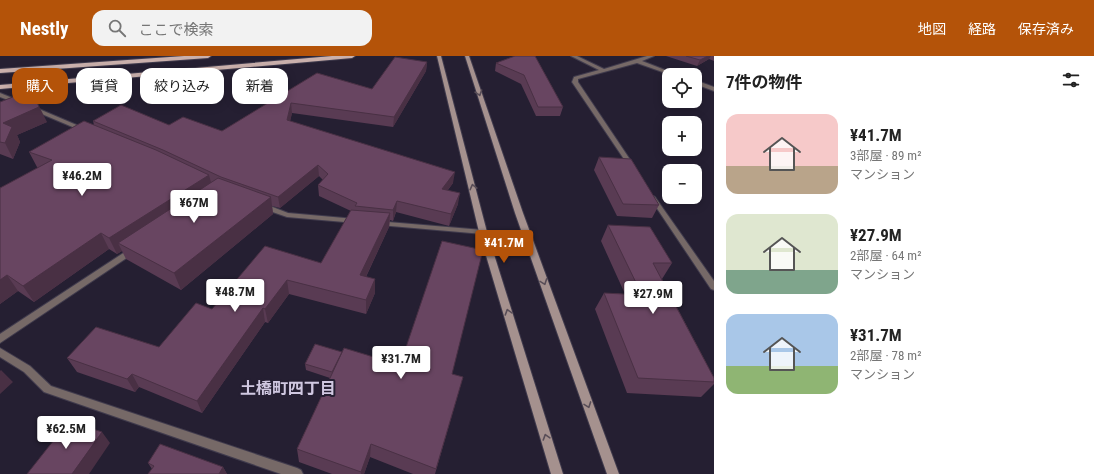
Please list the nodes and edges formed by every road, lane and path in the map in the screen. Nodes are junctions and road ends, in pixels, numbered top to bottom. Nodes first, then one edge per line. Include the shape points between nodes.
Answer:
1 (208, 56) edge
2 (352, 56) edge
3 (439, 56) edge
4 (467, 56) edge
5 (573, 56) edge
6 (652, 56) edge
7 (637, 61) junction
8 (603, 70) junction
9 (662, 70) edge
10 (0, 72) edge
11 (702, 85) edge
12 (0, 87) edge
13 (714, 89) edge
14 (0, 95) edge
15 (93, 133) edge
16 (637, 174) edge
17 (650, 194) edge
18 (258, 204) edge
19 (484, 232) junction
20 (143, 243) edge
21 (714, 287) edge
22 (0, 339) edge
23 (0, 352) edge
24 (297, 474) edge
25 (557, 474) edge
26 (613, 474) edge

1 - 10 main road
2 - 12 main road
19 -> 3 street
4 -> 26 street via 522,220
5 - 8 street
6 - 7 street
7 - 8 street
7 - 9 street
8 - 16 street via 576,78 575,82
11 - 13 street
14 - 15 street
17 - 21 street
18 - 19 street via 286,215
25 -> 19 street
20 - 22 street
23 - 24 street via 27,369 48,389

